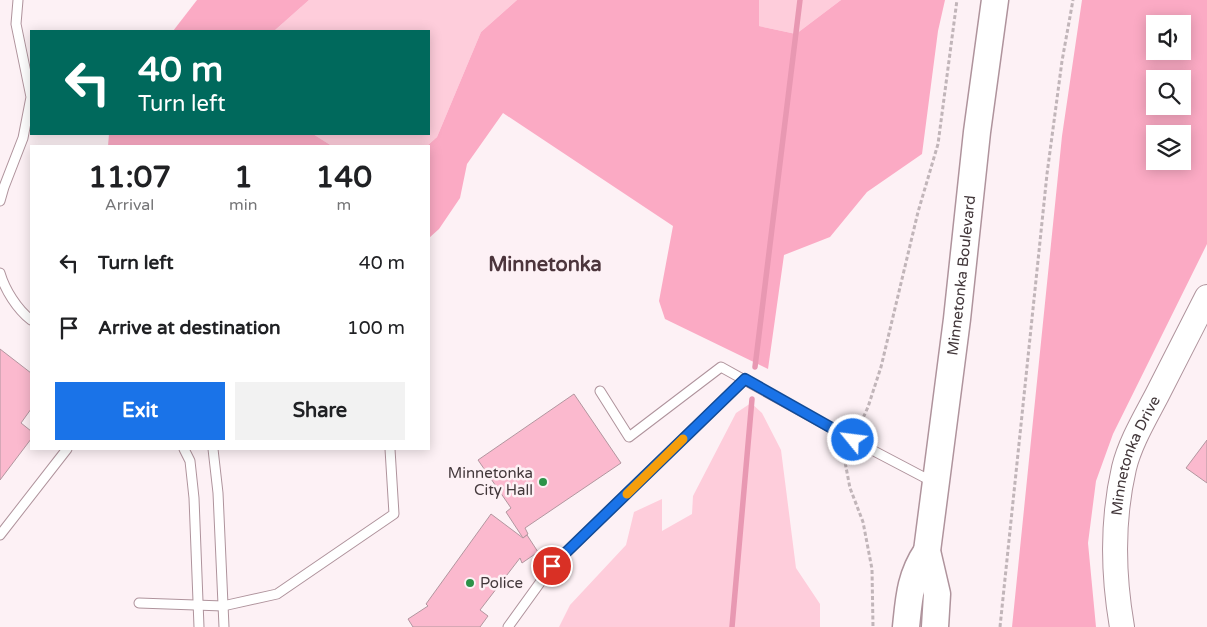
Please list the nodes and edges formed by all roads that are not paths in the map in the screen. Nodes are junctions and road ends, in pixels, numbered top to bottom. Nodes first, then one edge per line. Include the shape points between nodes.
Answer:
1 (18, 0) edge
2 (994, 0) edge
3 (30, 92) edge
4 (30, 102) edge
5 (0, 200) edge
6 (0, 273) edge
7 (1207, 297) edge
8 (30, 319) edge
9 (745, 379) junction
10 (600, 391) dead end
11 (66, 450) edge
12 (184, 450) edge
13 (213, 450) edge
14 (390, 450) edge
15 (935, 484) junction
16 (0, 535) edge
17 (927, 551) junction
18 (139, 603) dead end
19 (198, 606) junction
20 (223, 606) junction
21 (199, 627) edge
22 (224, 627) edge
23 (508, 627) edge
24 (906, 627) edge
25 (935, 627) edge
26 (1122, 627) edge

1 - 3 lane via 16,24
2 - 15 main road, Minnetonka Boulevard
4 - 5 lane via 23,138
6 - 8 lane via 4,286
7 - 26 street, Minnetonka Drive via 1139,429 1124,467 1114,548
9 - 10 lane via 721,367 628,437
9 - 15 lane
9 - 23 lane via 552,566
11 - 16 lane
12 - 19 lane via 190,461 194,498
13 - 20 lane
14 - 20 lane via 394,514 277,594
15 - 17 main road, Minnetonka Boulevard
17 - 24 main road, Minnetonka Boulevard via 912,579
17 - 25 main road, Minnetonka Boulevard via 937,594
18 - 19 lane
19 - 20 lane
19 - 21 lane
20 - 22 lane

